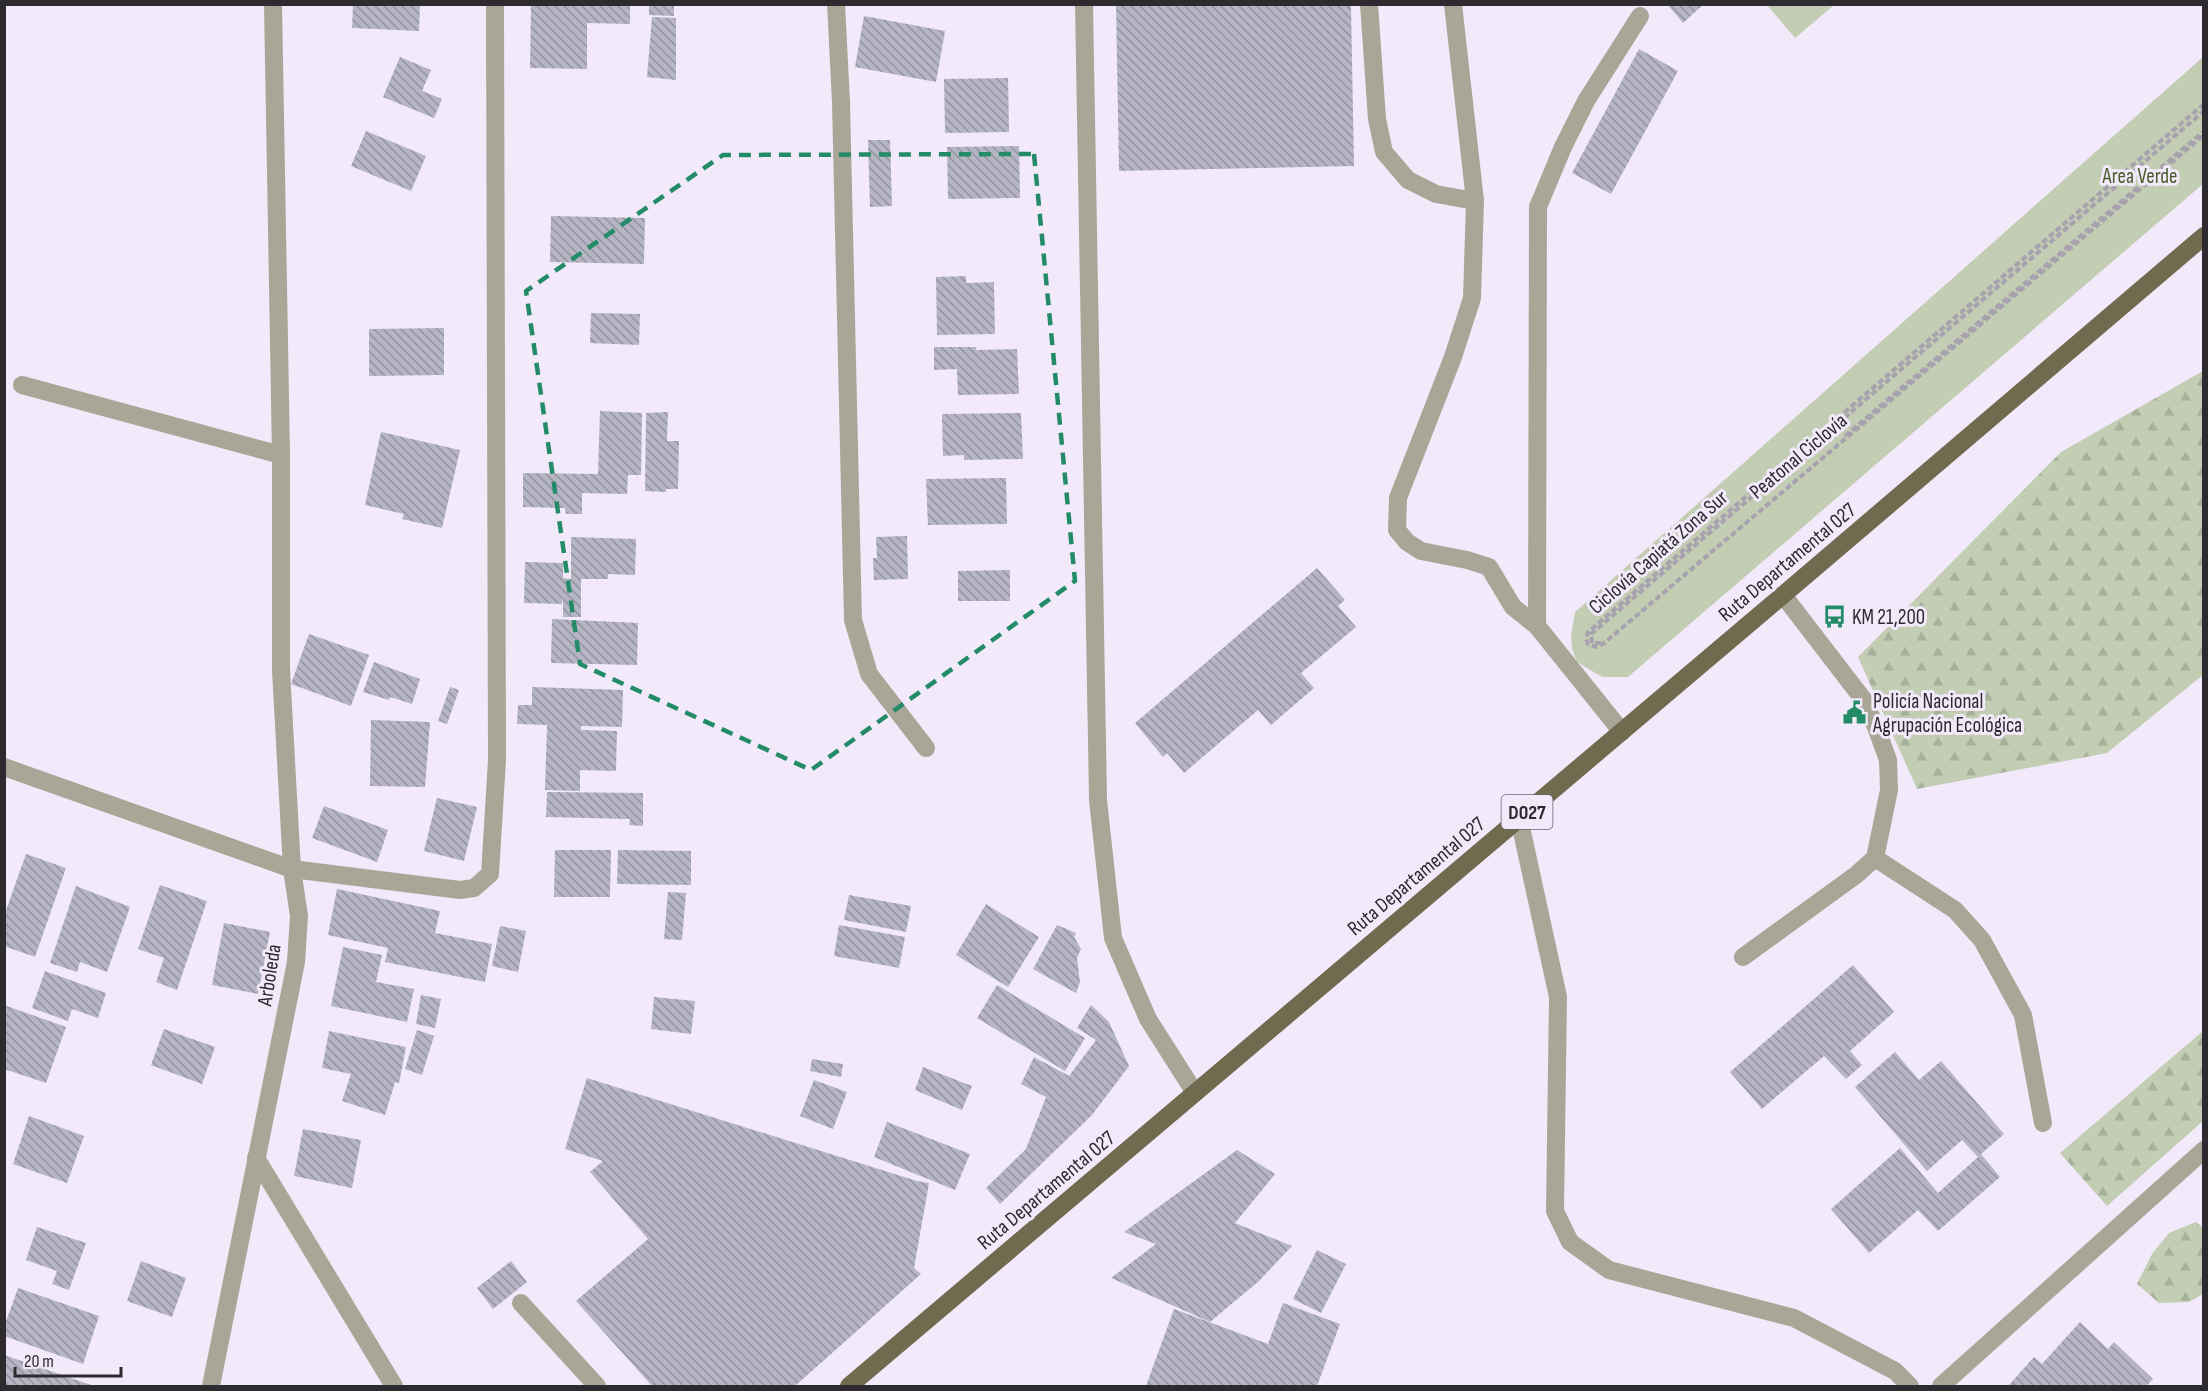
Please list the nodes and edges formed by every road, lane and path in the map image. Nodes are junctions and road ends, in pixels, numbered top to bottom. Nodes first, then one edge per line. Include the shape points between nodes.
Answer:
1 (273, 4) edge
2 (495, 4) edge
3 (836, 4) edge
4 (1084, 4) edge
5 (1369, 4) edge
6 (1453, 4) edge
7 (1640, 16) dead end
8 (2204, 104) edge
9 (2204, 111) edge
10 (2204, 131) edge
11 (2204, 135) edge
12 (1475, 201) junction
13 (2204, 236) edge
14 (22, 385) dead end
15 (281, 456) junction
16 (1784, 596) junction
17 (1537, 626) junction
18 (1623, 732) junction
19 (926, 748) dead end
20 (4, 767) edge
21 (1520, 818) junction
22 (1875, 858) junction
23 (292, 869) junction
24 (1743, 957) dead end
25 (1195, 1093) junction
26 (2043, 1123) dead end
27 (2204, 1150) edge
28 (256, 1158) junction
29 (520, 1303) dead end
30 (211, 1386) edge
31 (394, 1386) edge
32 (597, 1386) edge
33 (849, 1386) edge
34 (1911, 1386) edge
35 (1941, 1386) edge

1 - 15 street, Arboleda
2 - 23 street via 497,760 490,874 474,888 460,890
3 - 19 street via 853,620 869,674
4 - 25 street via 1098,800 1113,938 1148,1019
5 - 12 street via 1377,119 1384,152 1408,180 1436,194
6 - 12 street
7 - 17 street via 1586,101 1538,207
8 - 11 path, Ciclovía Capiatá Zona Sur via 1588,632 1588,644 1603,644
9 - 10 path, Peatonal Ciclovía via 1591,634 1592,643 1601,643
12 - 17 street via 1472,298 1398,498 1397,530 1421,551 1489,567 1513,607
13 - 16 main road, Ruta Departamental 027 / D027
14 - 15 street
15 - 23 street, Arboleda via 281,670
16 - 18 main road, Ruta Departamental 027 / D027
16 - 22 street via 1863,699 1888,760 1889,790
17 - 18 street
18 - 21 main road, Ruta Departamental 027 / D027
20 - 23 street
21 - 25 main road, Ruta Departamental 027 / D027
21 - 34 street via 1558,997 1556,1211 1570,1242 1609,1270 1794,1318 1895,1371
22 - 24 street
22 - 26 street via 1955,910 1982,940 2023,1015
23 - 28 street, Arboleda via 299,916 296,962
25 - 33 main road, Ruta Departamental 027 / D027
27 - 35 street
28 - 30 street, Arboleda
28 - 31 street
29 - 32 street

